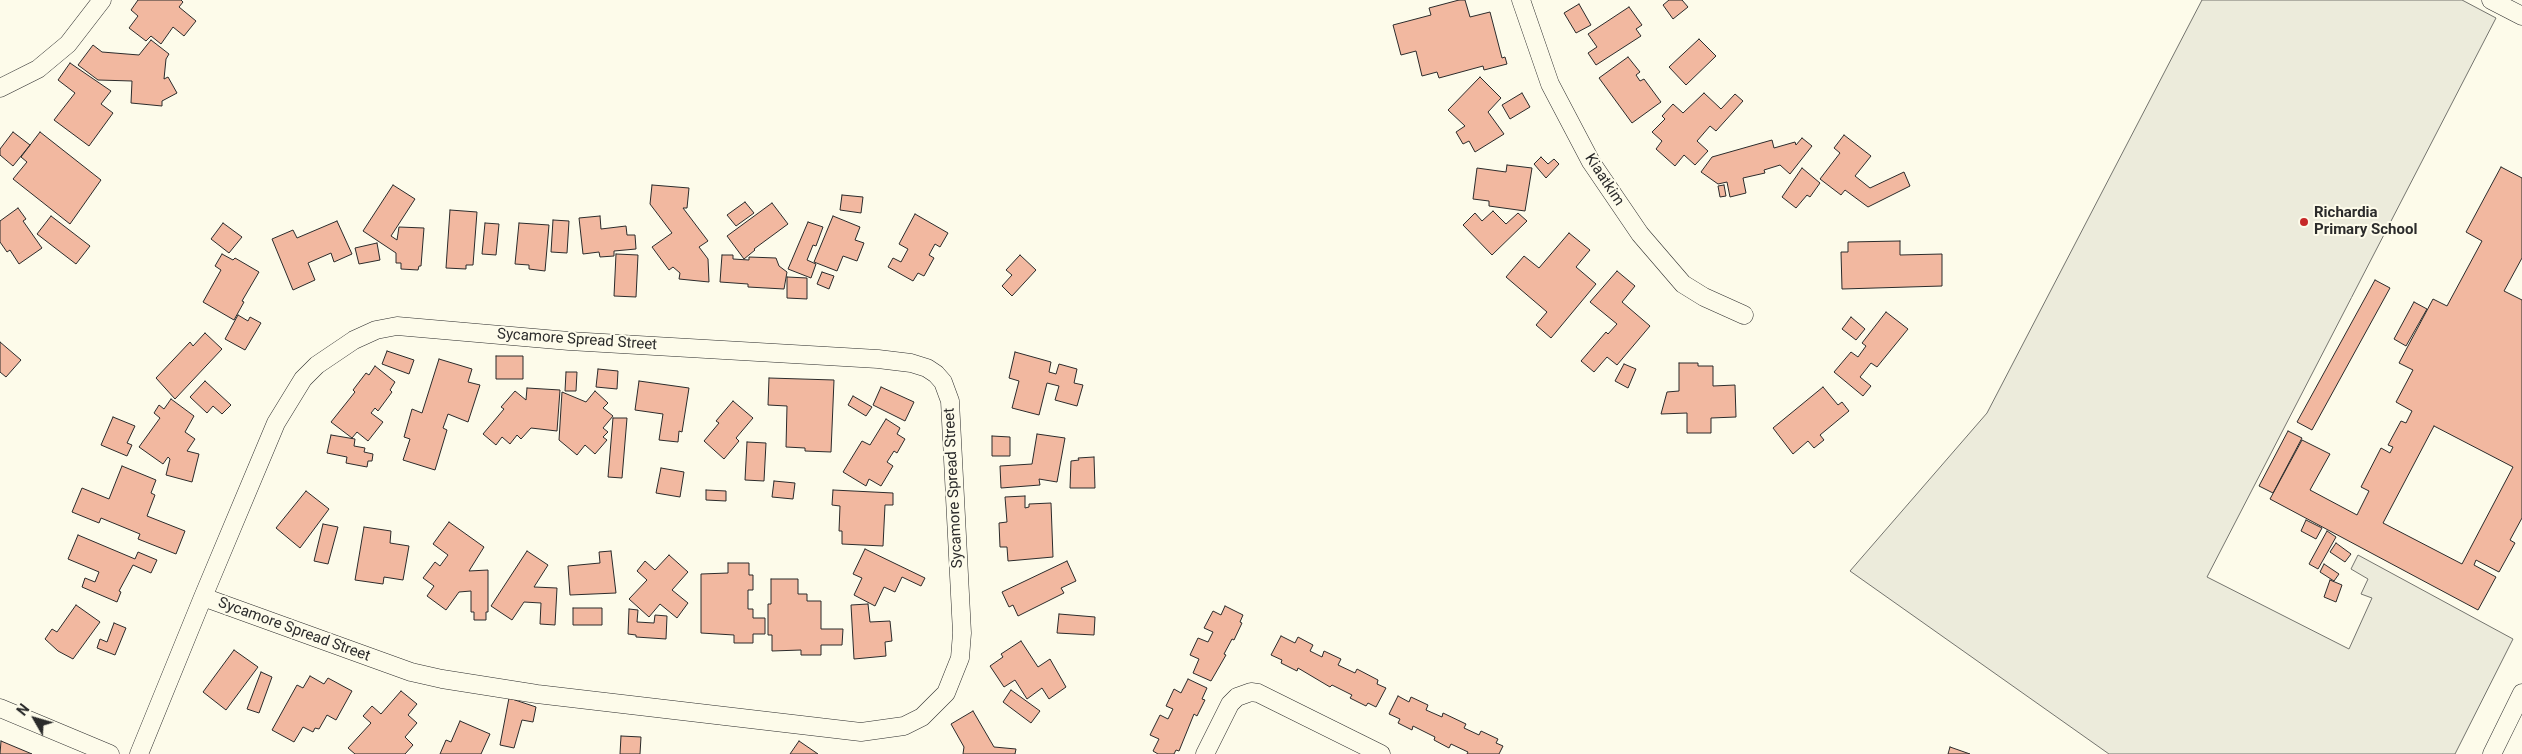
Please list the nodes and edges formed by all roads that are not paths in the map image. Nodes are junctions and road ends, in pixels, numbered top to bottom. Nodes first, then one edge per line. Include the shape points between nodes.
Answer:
1 (102, 0) edge
2 (1521, 0) edge
3 (2492, 0) edge
4 (2522, 16) edge
5 (0, 88) edge
6 (1744, 315) dead end
7 (203, 597) junction
8 (2522, 693) edge
9 (0, 708) edge
10 (110, 754) edge
11 (139, 754) edge
12 (1205, 754) edge
13 (1381, 754) edge
14 (2492, 754) edge

1 - 5 street via 68,44 38,69
2 - 6 street, Kiaatkim via 1550,84 1591,162 1640,234 1683,284
3 - 4 street
7 - 7 street, Sycamore Spread Street via 288,401 317,365 354,340 376,330 397,326 569,341 911,363 936,374 943,382 950,401 962,633 960,658 946,693 922,717 904,726 861,732 547,695 442,679 411,672
7 - 11 street, Sycamore Spread Street
8 - 14 street
9 - 10 street
12 - 13 street via 1230,704 1237,697 1251,692

